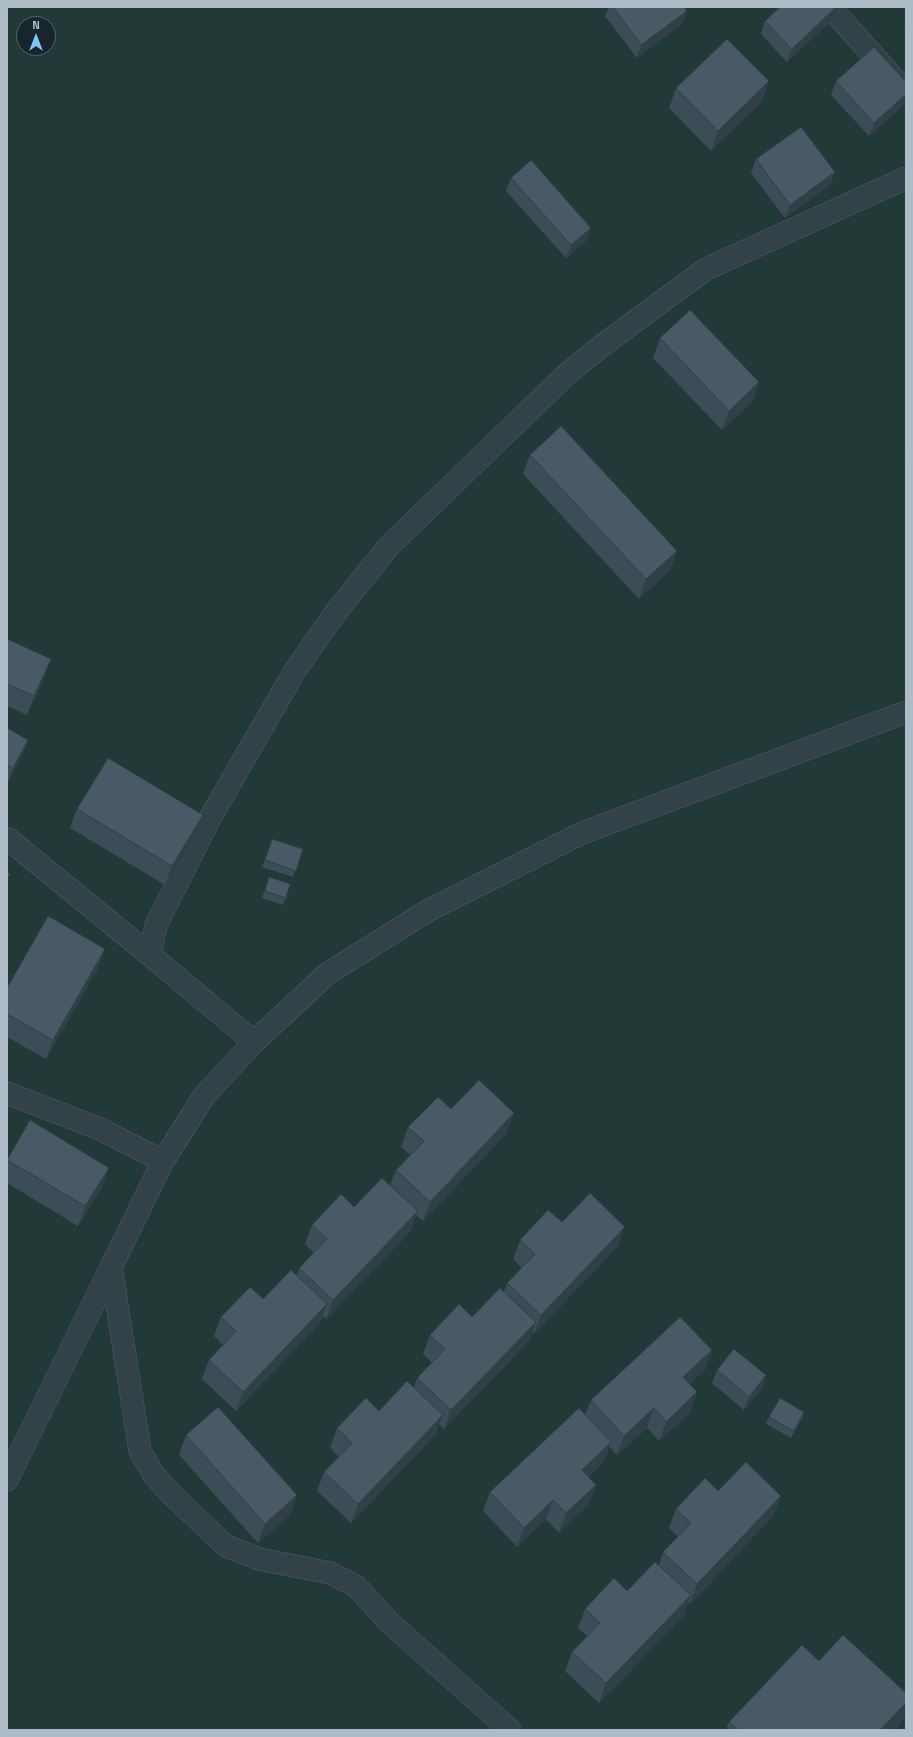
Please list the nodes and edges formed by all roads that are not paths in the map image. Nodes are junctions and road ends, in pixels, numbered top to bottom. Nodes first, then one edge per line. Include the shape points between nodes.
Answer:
1 (830, 7) edge
2 (906, 92) edge
3 (906, 178) edge
4 (906, 712) edge
5 (7, 838) edge
6 (150, 955) junction
7 (254, 1042) junction
8 (7, 1093) edge
9 (163, 1161) junction
10 (112, 1266) junction
11 (7, 1480) edge
12 (510, 1730) edge

1 - 2 street
3 - 6 street via 706,269 567,374 389,546 336,612 296,669 206,826 156,925
4 - 7 street via 582,832 436,906 327,974
5 - 6 street
6 - 7 street
7 - 9 street via 204,1096
8 - 9 street via 100,1129
9 - 10 street
10 - 11 street
10 - 12 street via 140,1451 154,1475 226,1546 259,1559 330,1573 356,1586 388,1622

